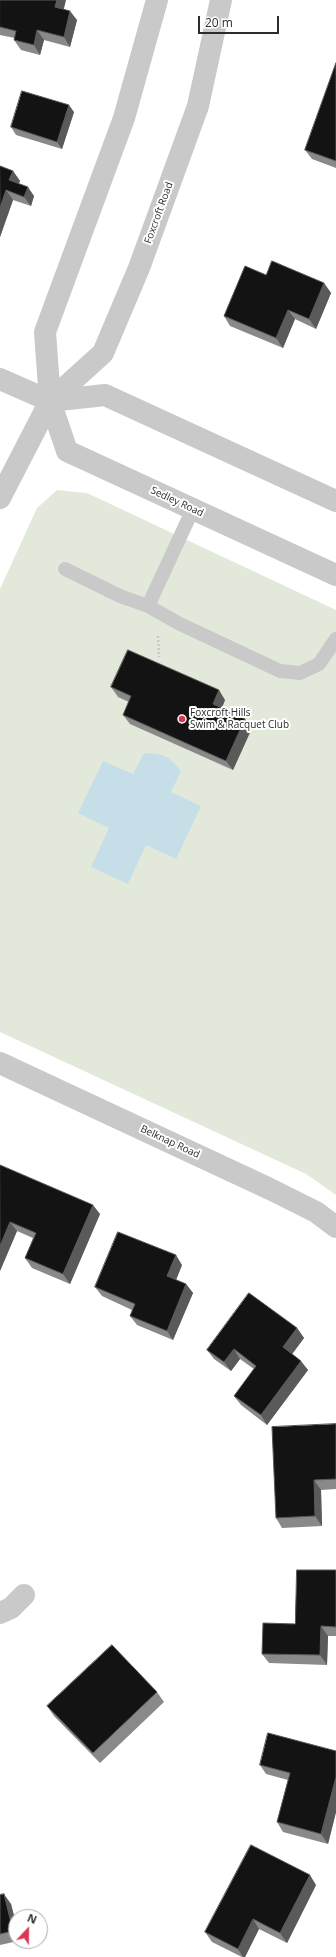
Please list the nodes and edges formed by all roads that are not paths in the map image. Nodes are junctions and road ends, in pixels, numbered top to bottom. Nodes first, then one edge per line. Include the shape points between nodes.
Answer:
1 (157, 0) edge
2 (222, 0) edge
3 (0, 379) edge
4 (50, 401) junction
5 (0, 498) edge
6 (336, 502) edge
7 (193, 509) junction
8 (65, 569) dead end
9 (336, 575) edge
10 (148, 606) junction
11 (336, 639) edge
12 (0, 1063) edge
13 (336, 1227) edge
14 (24, 1595) dead end
15 (0, 1613) edge

1 - 4 street via 124,118 45,332
2 - 4 street, Foxcroft Road via 198,106 139,268 103,353
3 - 4 street
4 - 5 street, Foxcroft Road
4 - 6 street via 105,394
4 - 7 street, Sedley Road via 67,451
7 - 9 street, Sedley Road
7 - 10 lane
8 - 10 lane via 120,596
10 - 11 lane via 180,624 280,671 300,673 319,664
12 - 13 street, Belknap Road via 270,1189 316,1212
14 - 15 street via 11,1608

